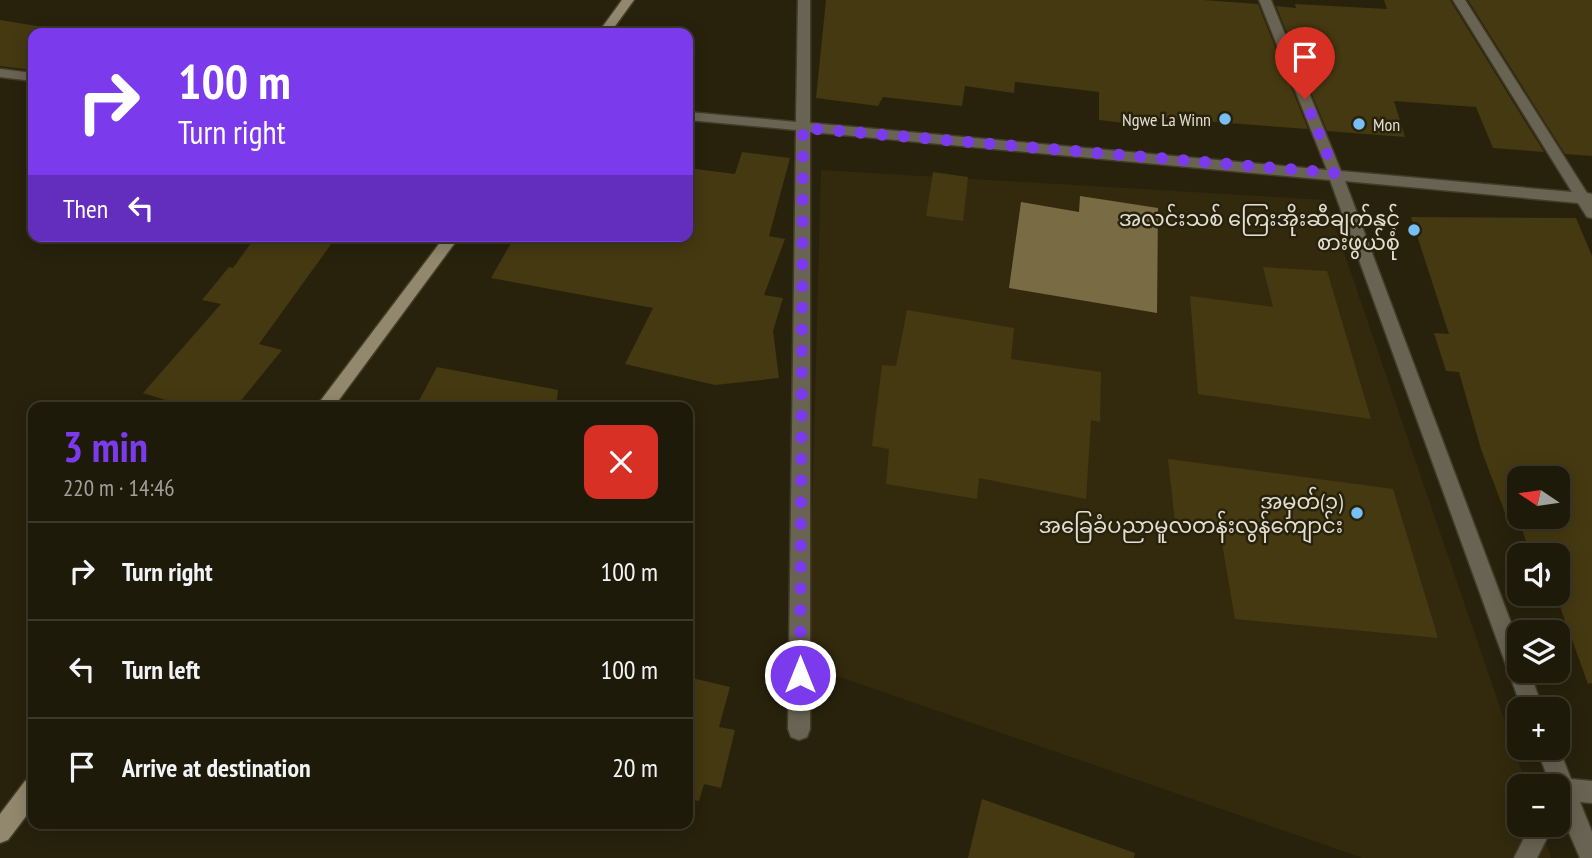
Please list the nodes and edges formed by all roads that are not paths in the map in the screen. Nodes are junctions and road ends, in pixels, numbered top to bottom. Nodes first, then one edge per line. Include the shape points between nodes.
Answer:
1 (628, 0) edge
2 (804, 0) edge
3 (1265, 0) edge
4 (1459, 0) edge
5 (608, 28) edge
6 (0, 73) edge
7 (28, 76) edge
8 (693, 117) edge
9 (803, 128) junction
10 (1335, 173) junction
11 (1588, 198) edge
12 (1592, 213) edge
13 (448, 242) edge
14 (328, 402) edge
15 (1529, 697) edge
16 (799, 730) dead end
17 (1592, 792) edge
18 (1570, 793) edge
19 (28, 796) edge
20 (1570, 814) edge
21 (0, 832) edge
22 (1536, 837) edge
23 (1525, 858) edge
24 (1591, 858) edge

1 - 5 main road
2 - 9 street
3 - 10 street
4 - 11 street
6 - 7 street
8 - 9 street
9 - 10 street
9 - 16 street
10 - 11 street
10 - 15 street
11 - 12 street
13 - 14 main road
17 - 18 street
19 - 21 main road
20 - 24 street
22 - 23 street

